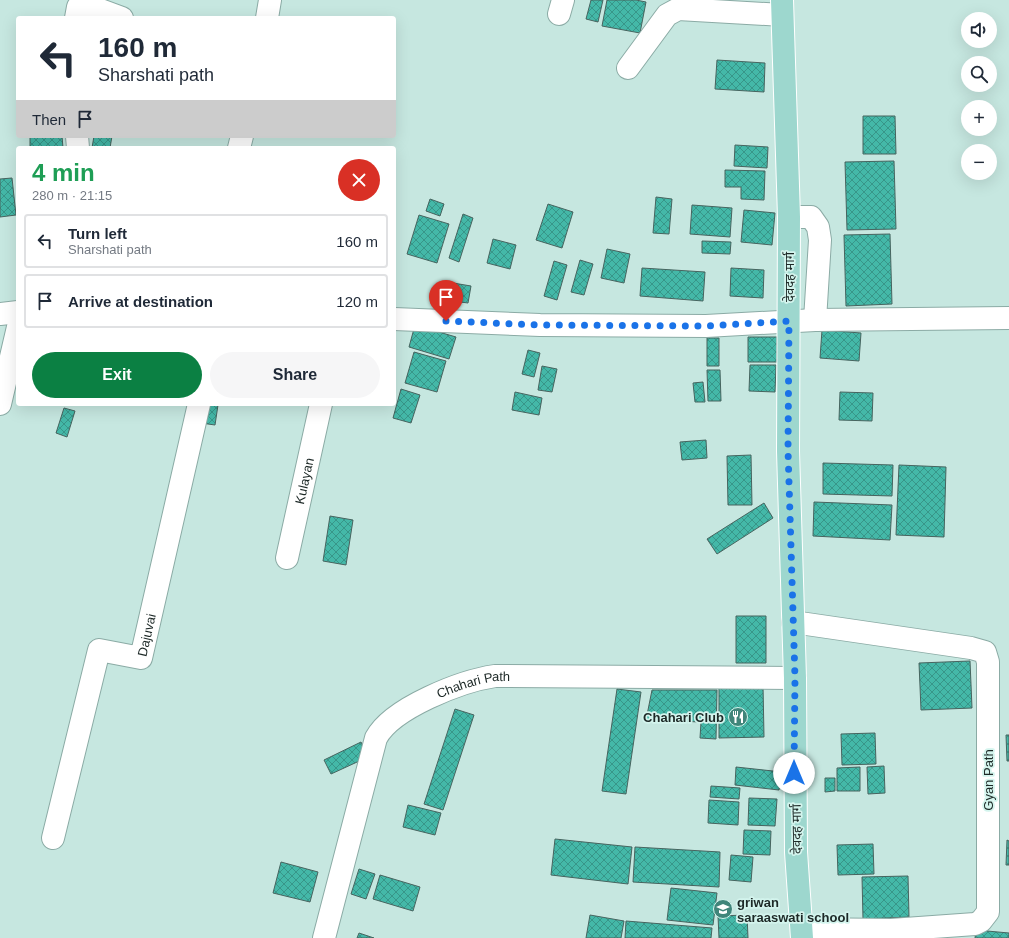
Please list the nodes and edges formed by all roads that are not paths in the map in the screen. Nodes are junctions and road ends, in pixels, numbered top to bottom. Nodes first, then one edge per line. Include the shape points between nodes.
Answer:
1 (270, 0) edge
2 (782, 8) edge
3 (76, 16) edge
4 (117, 16) edge
5 (267, 16) edge
6 (628, 68) dead end
7 (789, 217) junction
8 (16, 312) edge
9 (0, 314) edge
10 (1009, 318) edge
11 (396, 319) edge
12 (815, 320) junction
13 (789, 321) junction
14 (16, 336) edge
15 (0, 404) edge
16 (199, 406) edge
17 (321, 406) edge
18 (287, 558) dead end
19 (793, 622) junction
20 (795, 678) junction
21 (53, 838) dead end
22 (803, 933) edge
23 (324, 938) edge

1 - 5 street
2 - 6 street via 672,11
2 - 7 main road, देवदह मार्ग
3 - 4 street via 78,7 84,4
7 - 12 street via 810,217 818,227 820,240
7 - 13 main road, देवदह मार्ग
8 - 9 street
10 - 12 street
11 - 13 street via 540,325 698,326
12 - 13 street
13 - 19 main road, देवदह मार्ग via 788,450
14 - 15 street
16 - 21 street, Dajuvai via 141,658 98,650
17 - 18 street, Kulayan
19 - 20 main road, देवदह मार्ग
19 - 22 street, Gyan Path via 971,648 985,652 988,662 988,912 975,924
20 - 22 main road, देवदह मार्ग via 796,852
20 - 23 street, Chahari Path via 495,676 470,681 430,696 380,729 376,738

